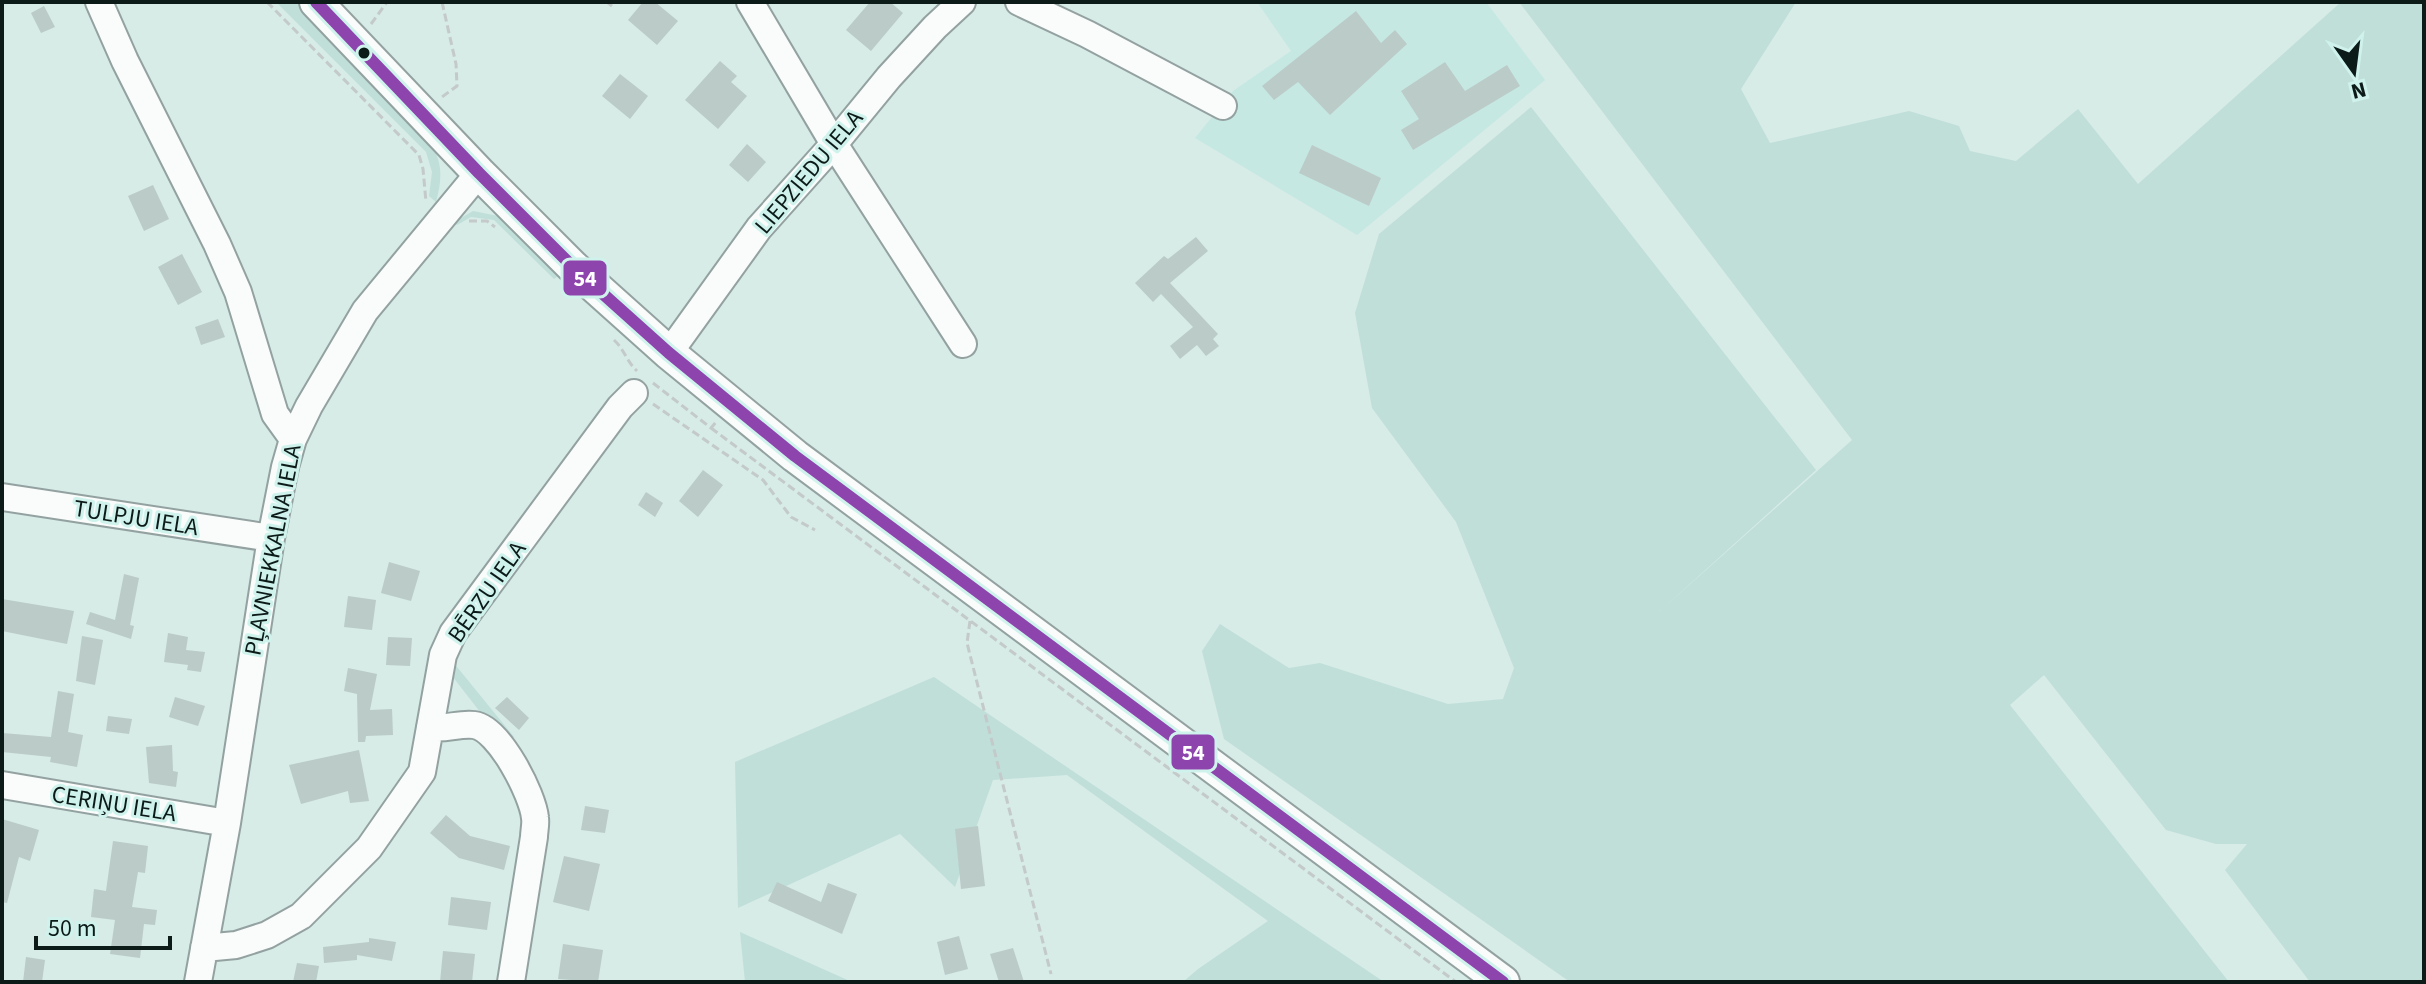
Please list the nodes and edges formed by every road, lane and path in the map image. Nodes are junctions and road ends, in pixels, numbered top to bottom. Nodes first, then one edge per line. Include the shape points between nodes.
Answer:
1 (99, 2) edge
2 (267, 2) edge
3 (316, 2) edge
4 (387, 2) edge
5 (442, 2) edge
6 (607, 2) edge
7 (750, 2) edge
8 (962, 2) edge
9 (1019, 2) edge
10 (612, 6) dead end
11 (371, 24) dead end
12 (442, 97) dead end
13 (1223, 106) dead end
14 (834, 144) junction
15 (479, 173) junction
16 (440, 217) junction
17 (496, 228) dead end
18 (611, 337) dead end
19 (963, 344) dead end
20 (669, 353) junction
21 (634, 393) joint
22 (716, 422) dead end
23 (711, 428) junction
24 (293, 439) junction
25 (2, 497) edge
26 (815, 530) dead end
27 (271, 538) junction
28 (970, 621) junction
29 (430, 727) junction
30 (2, 785) edge
31 (227, 823) junction
32 (204, 948) junction
33 (1051, 974) dead end
34 (198, 982) edge
35 (511, 982) edge
36 (1456, 982) edge
37 (1503, 982) edge

1 - 24 street via 217,244 238,292 275,414
2 - 16 path via 419,155 426,203
3 - 15 main road
4 - 11 path
5 - 12 path via 457,86
6 - 10 path
7 - 14 street
8 - 14 street, LIEPZIEDU IELA via 889,77
9 - 13 street
14 - 19 street
14 - 20 street, LIEPZIEDU IELA via 759,228
15 - 16 street, PĻAVNIEKKALNA IELA
15 - 20 main road
16 - 17 path via 455,229 478,220
16 - 24 street, PĻAVNIEKKALNA IELA via 365,311
18 - 23 path via 634,369
20 - 37 main road via 795,456
21 - 26 path via 763,480 791,517
21 - 29 street, BĒRZU IELA via 453,633 443,655
22 - 23 path
23 - 28 path
24 - 27 street, PĻAVNIEKKALNA IELA
25 - 27 street, TULPJU IELA
27 - 31 street, PĻAVNIEKKALNA IELA
28 - 33 path via 967,643
28 - 36 path
29 - 32 street, BĒRZU IELA via 422,772 369,848 301,916 267,935
29 - 35 street via 475,725 486,731 527,789 534,837
30 - 31 street, CERIŅU IELA
31 - 32 street, PĻAVNIEKKALNA IELA
32 - 34 street, PĻAVNIEKKALNA IELA

